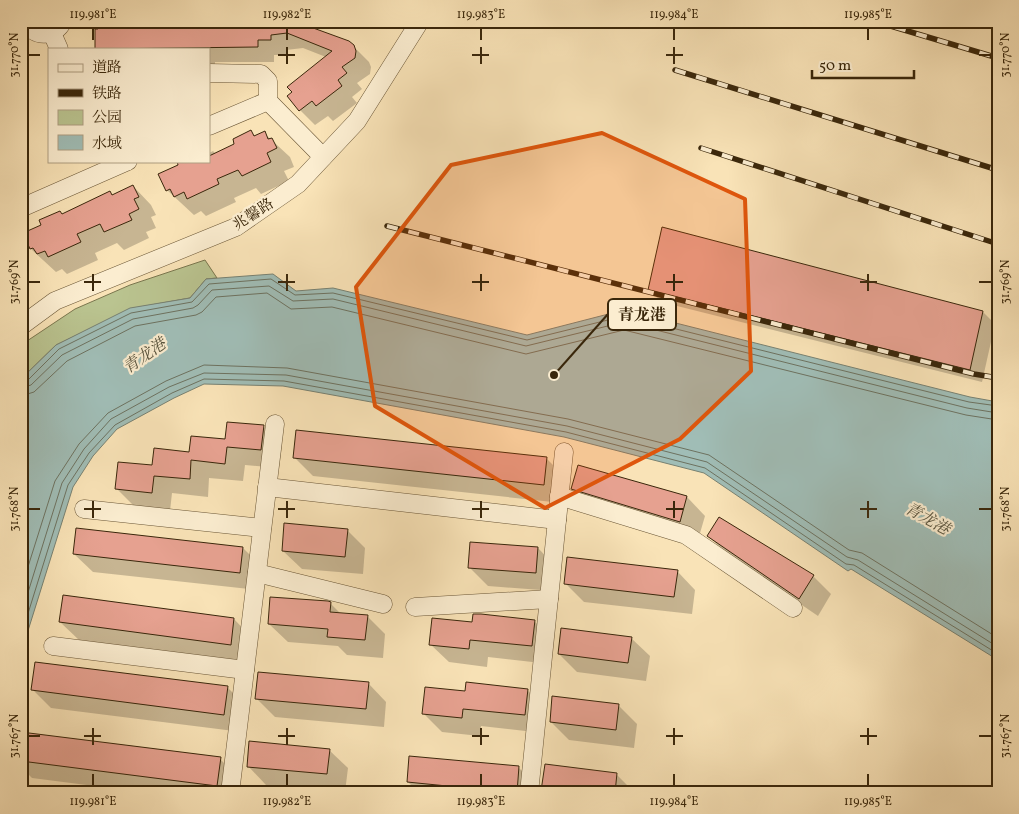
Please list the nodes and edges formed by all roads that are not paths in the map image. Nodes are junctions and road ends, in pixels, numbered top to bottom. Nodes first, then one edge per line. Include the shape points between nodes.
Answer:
1 (25, 21) edge
2 (420, 21) edge
3 (57, 27) edge
4 (59, 48) edge
5 (210, 73) edge
6 (268, 100) junction
7 (210, 126) edge
8 (323, 157) junction
9 (126, 162) edge
10 (21, 208) edge
11 (21, 326) edge
12 (275, 424) dead end
13 (564, 452) dead end
14 (267, 487) junction
15 (559, 496) junction
16 (84, 510) dead end
17 (557, 520) junction
18 (262, 528) junction
19 (257, 573) junction
20 (549, 599) junction
21 (383, 604) dead end
22 (414, 607) dead end
23 (793, 608) dead end
24 (53, 646) dead end
25 (245, 670) junction
26 (230, 793) edge
27 (529, 793) edge

1 - 3 street via 38,34
2 - 8 street, 兆馨路 via 357,121
3 - 4 street
5 - 6 street via 261,74 268,81
6 - 7 street
6 - 8 street
8 - 11 street, 兆馨路 via 298,184 236,226 55,301
9 - 10 street
12 - 14 street
13 - 15 street
14 - 17 street
14 - 18 street
15 - 17 street
15 - 23 street via 686,535
16 - 18 street
17 - 20 street
18 - 19 street
19 - 21 street
19 - 25 street
20 - 22 street
20 - 27 street
24 - 25 street
25 - 26 street

